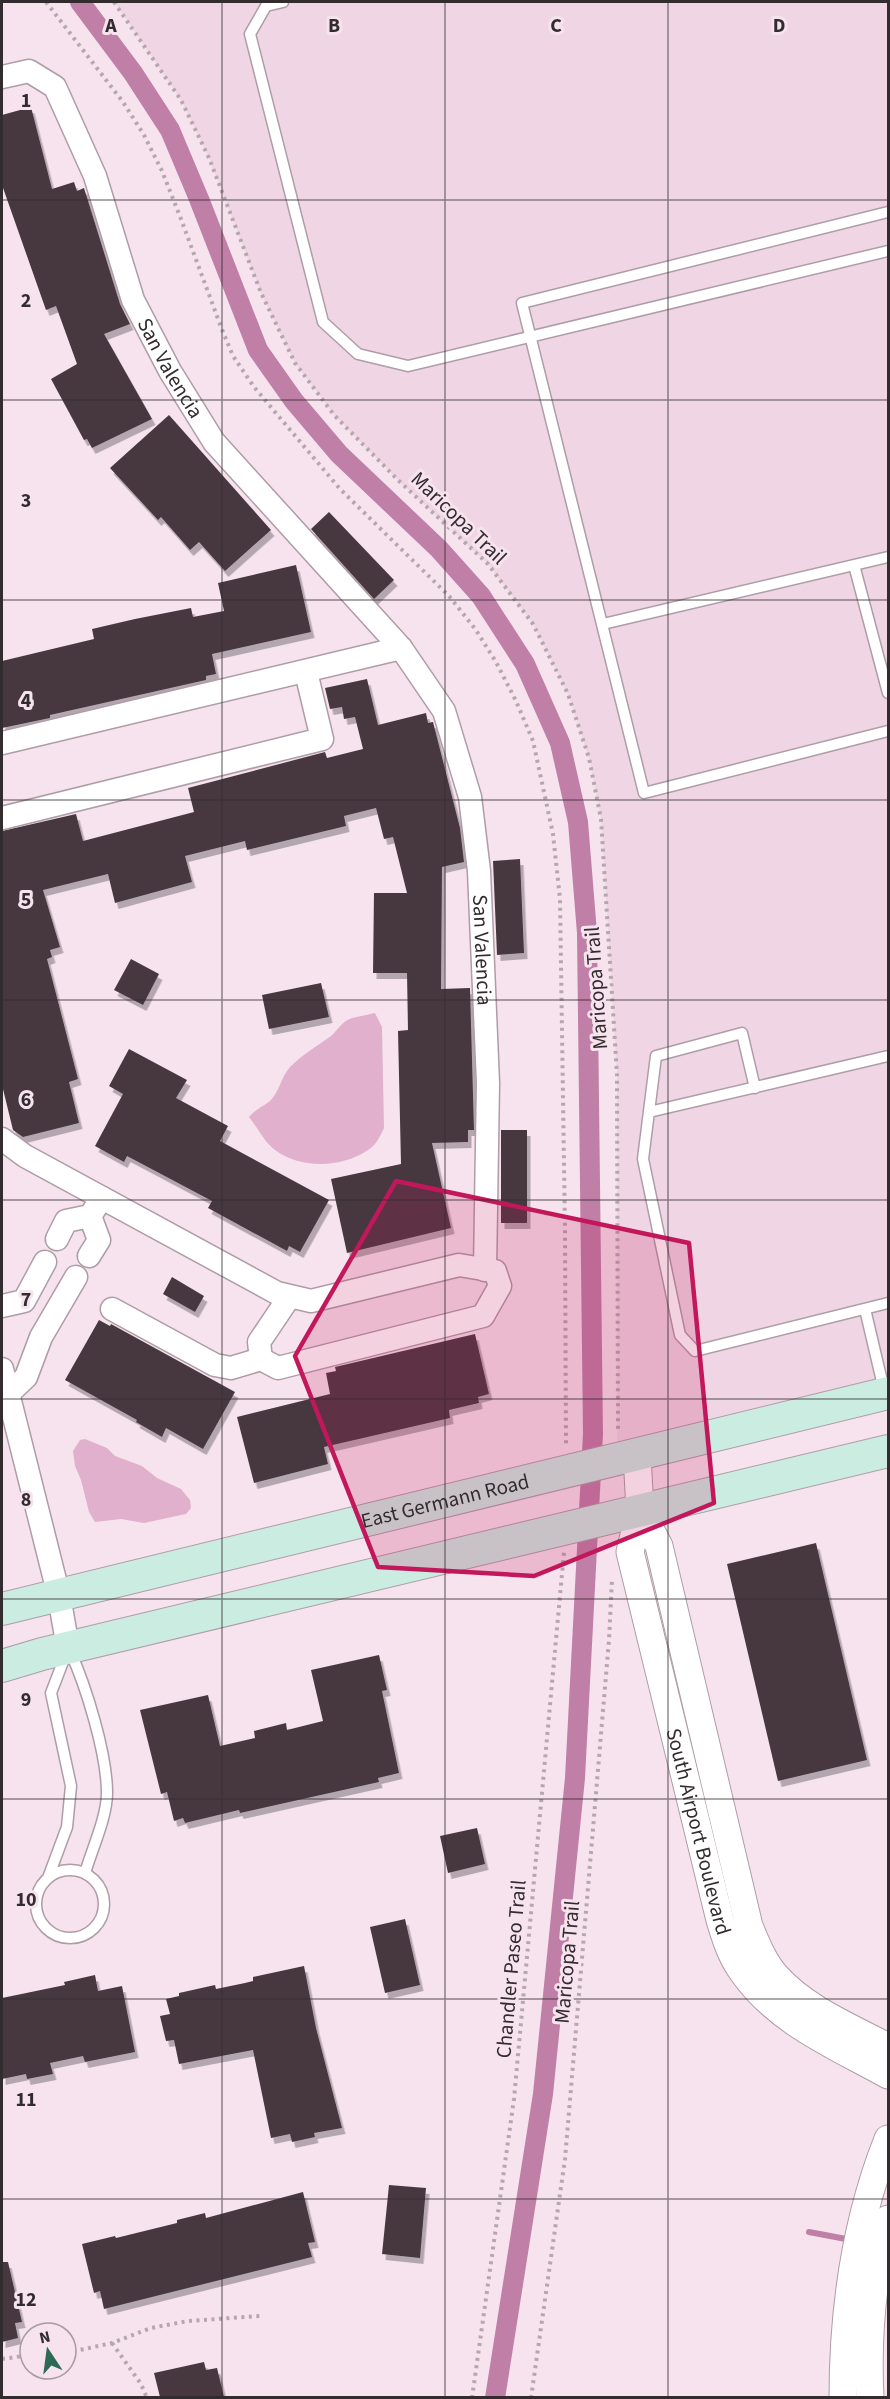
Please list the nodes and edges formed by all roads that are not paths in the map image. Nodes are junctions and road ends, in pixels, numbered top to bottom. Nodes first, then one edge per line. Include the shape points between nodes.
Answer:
1 (283, 2) edge
2 (2, 77) edge
3 (888, 212) edge
4 (888, 251) edge
5 (531, 337) junction
6 (888, 557) edge
7 (854, 565) junction
8 (603, 624) junction
9 (401, 648) junction
10 (306, 672) junction
11 (888, 693) edge
12 (888, 731) edge
13 (2, 743) edge
14 (2, 818) edge
15 (888, 1056) edge
16 (754, 1088) junction
17 (649, 1112) junction
18 (2, 1139) edge
19 (96, 1207) junction
20 (57, 1239) dead end
21 (89, 1256) dead end
22 (45, 1262) dead end
23 (485, 1270) junction
24 (76, 1277) dead end
25 (30, 1290) junction
26 (290, 1296) junction
27 (888, 1303) edge
28 (2, 1306) edge
29 (59, 1307) junction
30 (112, 1309) dead end
31 (865, 1309) junction
32 (261, 1359) junction
33 (2, 1369) edge
34 (887, 1393) edge
35 (8, 1394) junction
36 (888, 1451) edge
37 (624, 1452) junction
38 (627, 1513) junction
39 (59, 1596) junction
40 (2, 1609) edge
41 (68, 1648) junction
42 (2, 1666) edge
43 (733, 1856) junction
44 (706, 1862) junction
45 (85, 1873) junction
46 (48, 1878) junction
47 (888, 2047) edge
48 (888, 2075) edge
49 (888, 2139) edge
50 (888, 2219) edge
51 (843, 2397) edge
52 (870, 2397) edge

1 - 5 lane via 266,6 250,34 323,322 358,354 408,366
2 - 9 street, San Valencia via 29,71 55,87 95,176 133,300 170,371 214,442
3 - 5 lane via 522,303
4 - 5 lane
5 - 8 lane
6 - 7 lane
7 - 8 lane
7 - 11 lane
8 - 12 lane via 644,793
9 - 10 street
9 - 23 street, San Valencia via 444,711 470,797 479,871 488,1083
10 - 13 street
10 - 14 street via 322,739
15 - 16 lane
16 - 17 lane
16 - 17 lane via 742,1033 656,1056
17 - 31 lane via 643,1159 680,1335 695,1351
18 - 19 street
19 - 20 street via 66,1221
19 - 21 street via 99,1240
19 - 26 street
22 - 25 street
23 - 26 street via 459,1265 311,1301
23 - 32 street via 495,1271 500,1286 483,1316 278,1368
24 - 29 street
25 - 28 street via 24,1301
25 - 29 street
26 - 32 street via 259,1342
27 - 31 lane
29 - 35 street via 41,1337 26,1377
30 - 32 street via 215,1365 231,1368
31 - 34 lane
33 - 35 street
34 - 37 main road, East Germann Road
35 - 39 street
36 - 38 main road
37 - 38 street, South Airport Boulevard
37 - 39 main road, East Germann Road via 570,1472
38 - 41 main road via 569,1534
38 - 43 street, South Airport Boulevard via 659,1546
38 - 44 street, South Airport Boulevard via 630,1552
39 - 40 main road, East Germann Road
39 - 41 street
41 - 42 main road
41 - 45 lane via 82,1679 104,1763 107,1794
41 - 46 lane via 51,1693 71,1786 67,1827
43 - 44 street
43 - 47 street, South Airport Boulevard via 749,1926 775,1975 825,2014
44 - 48 street, South Airport Boulevard via 727,1944 740,1970 757,1991 806,2030
45 - 46 lane via 66,1870
45 - 46 lane via 100,1887 104,1909 93,1929 72,1938 50,1931 37,1912 38,1894
49 - 51 street via 870,2191 850,2277
50 - 52 street via 870,2328

